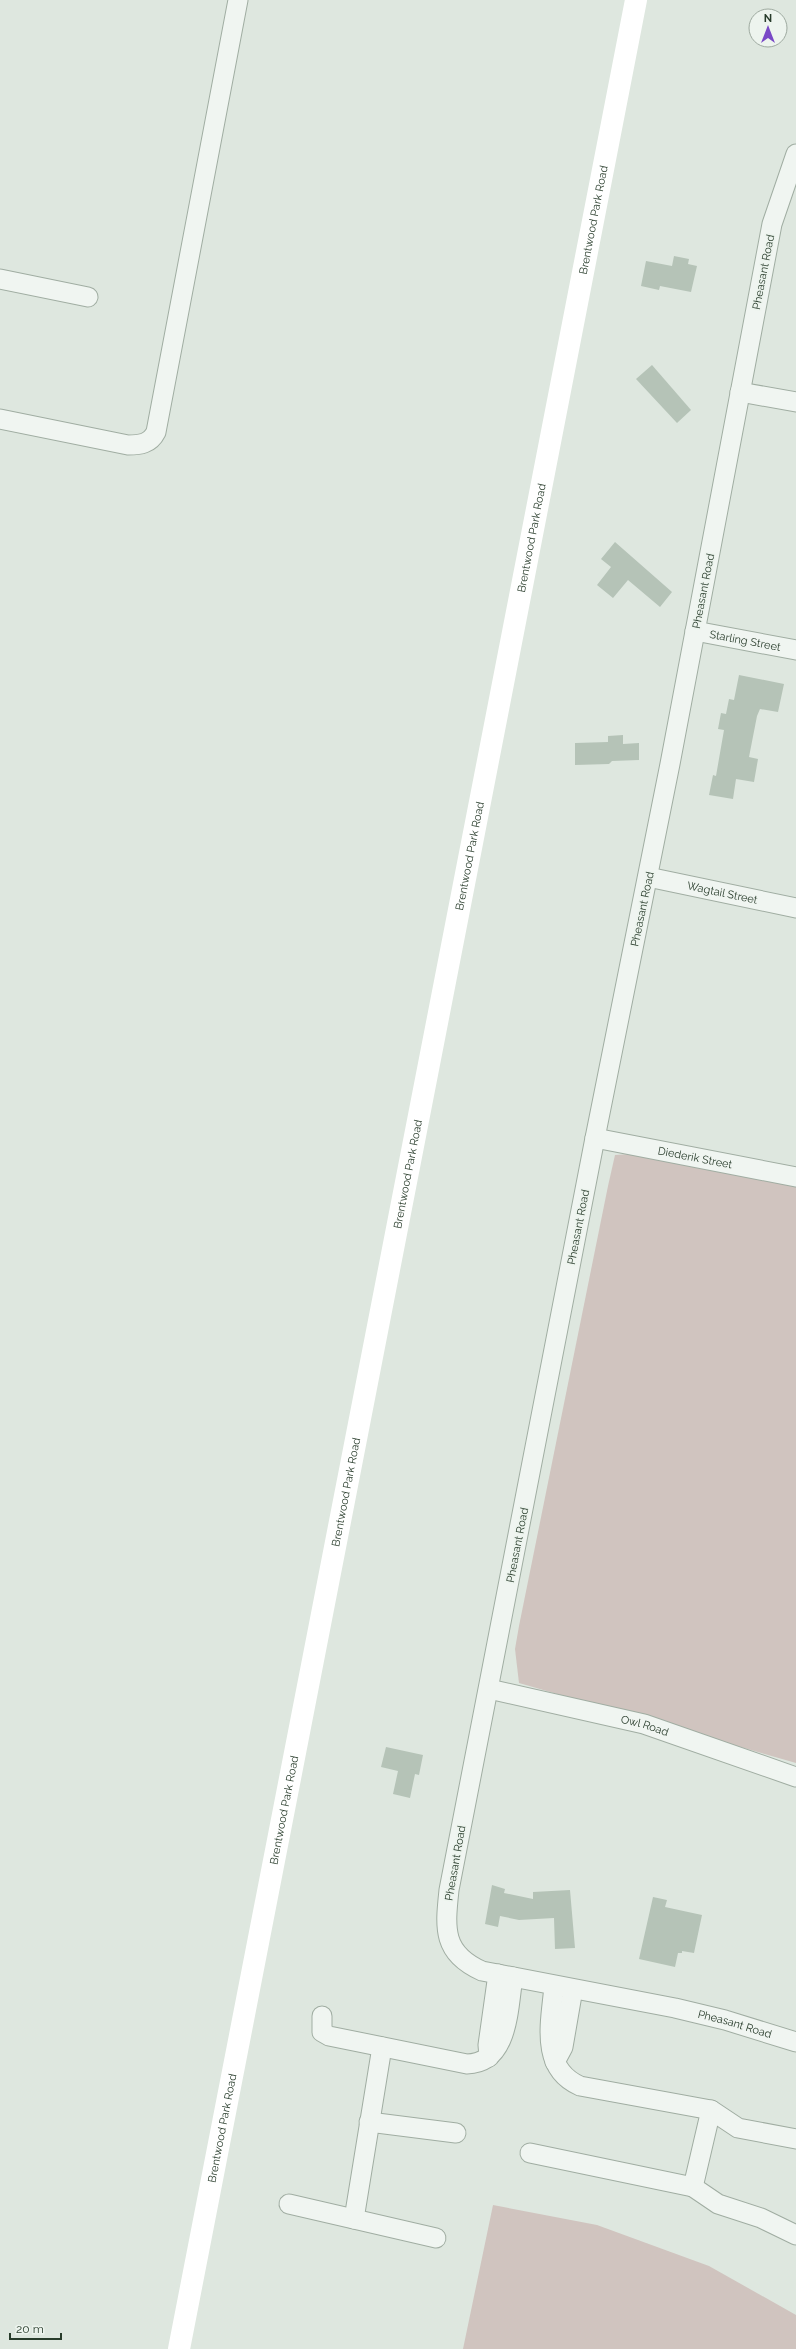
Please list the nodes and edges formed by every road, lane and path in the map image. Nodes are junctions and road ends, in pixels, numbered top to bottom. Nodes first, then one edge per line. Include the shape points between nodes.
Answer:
1 (238, 0) edge
2 (636, 0) edge
3 (796, 154) edge
4 (0, 279) edge
5 (88, 297) dead end
6 (740, 392) junction
7 (796, 402) edge
8 (0, 419) edge
9 (695, 631) junction
10 (796, 650) edge
11 (648, 877) junction
12 (796, 908) edge
13 (595, 1138) junction
14 (796, 1177) edge
15 (489, 1689) junction
16 (796, 1778) edge
17 (506, 1976) junction
18 (554, 1986) junction
19 (573, 1989) junction
20 (322, 2016) dead end
21 (796, 2042) edge
22 (382, 2047) junction
23 (555, 2062) junction
24 (710, 2110) junction
25 (369, 2122) junction
26 (456, 2133) dead end
27 (796, 2139) edge
28 (530, 2152) dead end
29 (693, 2187) junction
30 (289, 2204) dead end
31 (354, 2219) junction
32 (796, 2235) edge
33 (436, 2238) dead end
34 (179, 2349) edge

1 - 8 street via 153,438 142,444 128,445
2 - 34 street, Brentwood Park Road
3 - 6 street, Pheasant Road via 772,224
4 - 5 street
6 - 7 street
6 - 9 street, Pheasant Road
9 - 10 street, Starling Street
9 - 11 street, Pheasant Road
11 - 12 street, Wagtail Street
11 - 13 street, Pheasant Road
13 - 14 street, Diederik Street
13 - 15 street, Pheasant Road
15 - 16 street, Owl Road via 644,1724
15 - 17 street, Pheasant Road via 449,1890 446,1922 451,1947 460,1957 476,1968
17 - 18 street, Pheasant Road
17 - 22 street via 502,2037 495,2051 482,2062 467,2064
18 - 19 street, Pheasant Road
18 - 23 street via 549,2034 551,2054
19 - 21 street, Pheasant Road via 675,2008
19 - 23 street via 563,2047
20 - 22 street via 321,2029 324,2034
22 - 25 street
23 - 24 street via 567,2078 580,2086
24 - 27 street via 738,2128
24 - 29 street
25 - 26 street
25 - 31 street
28 - 29 street
29 - 32 street via 718,2204 761,2218
30 - 31 street
31 - 33 street

